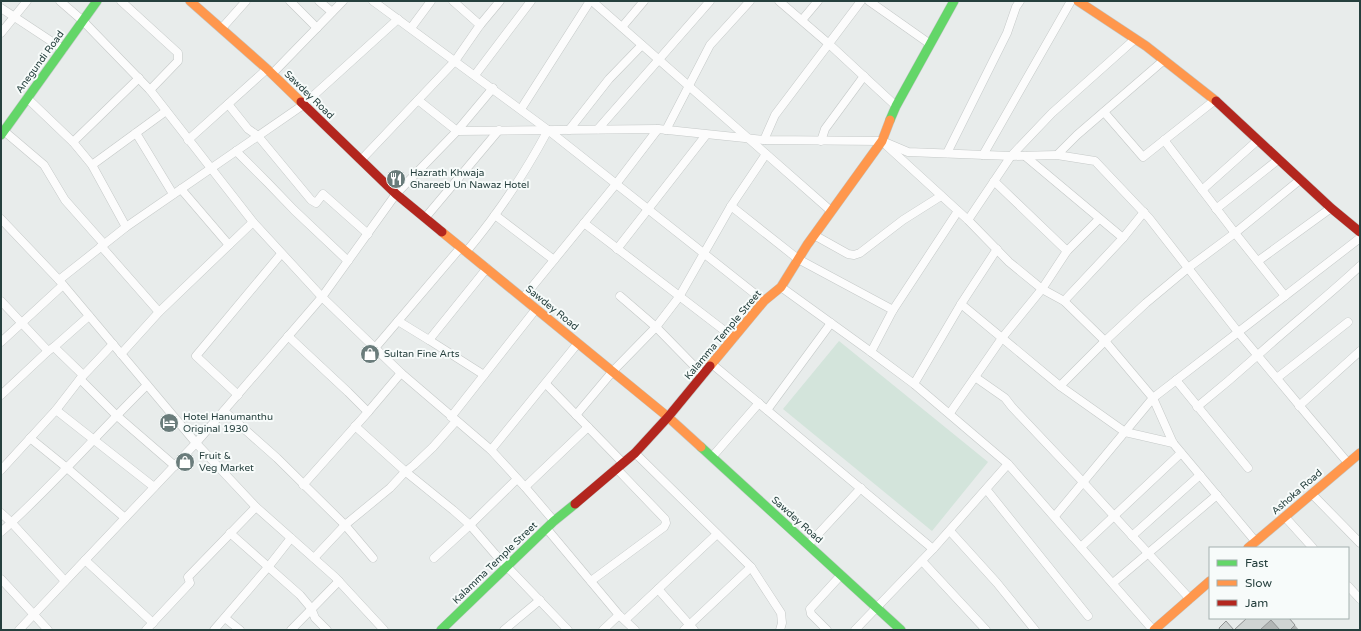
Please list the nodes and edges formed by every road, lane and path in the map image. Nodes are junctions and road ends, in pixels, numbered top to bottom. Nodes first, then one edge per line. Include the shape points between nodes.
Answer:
1 (27, 1) edge
2 (60, 1) edge
3 (97, 1) edge
4 (120, 1) edge
5 (190, 1) edge
6 (246, 1) edge
7 (290, 1) edge
8 (319, 1) edge
9 (343, 1) edge
10 (373, 1) edge
11 (431, 1) edge
12 (453, 1) edge
13 (500, 1) edge
14 (531, 1) edge
15 (591, 1) edge
16 (644, 1) edge
17 (710, 1) edge
18 (750, 1) edge
19 (780, 1) edge
20 (818, 1) edge
21 (861, 1) edge
22 (869, 1) edge
23 (954, 1) edge
24 (1020, 1) edge
25 (1071, 1) edge
26 (1078, 1) edge
27 (463, 4) edge
28 (1, 8) edge
29 (332, 12) junction
30 (14, 17) junction
31 (398, 19) junction
32 (802, 20) junction
33 (83, 21) junction
34 (480, 25) junction
35 (622, 27) junction
36 (222, 28) junction
37 (317, 28) junction
38 (410, 28) junction
39 (1, 33) edge
40 (1135, 39) junction
41 (829, 44) junction
42 (930, 44) junction
43 (642, 45) junction
44 (63, 49) junction
45 (659, 60) junction
46 (1164, 60) junction
47 (455, 61) junction
48 (270, 72) junction
49 (475, 75) junction
50 (864, 76) junction
51 (139, 78) junction
52 (689, 86) junction
53 (493, 88) junction
54 (150, 90) junction
55 (27, 98) junction
56 (418, 100) junction
57 (1215, 100) junction
58 (228, 104) junction
59 (303, 105) junction
60 (896, 106) junction
61 (521, 109) junction
62 (166, 111) junction
63 (1104, 112) junction
64 (598, 129) junction
65 (499, 130) junction
66 (548, 130) junction
67 (569, 130) junction
68 (662, 130) junction
69 (457, 131) junction
70 (2, 133) edge
71 (136, 133) junction
72 (706, 134) junction
73 (258, 136) junction
74 (748, 139) junction
75 (188, 140) junction
76 (764, 140) junction
77 (1164, 140) junction
78 (1258, 140) junction
79 (821, 141) junction
80 (882, 141) junction
81 (73, 142) junction
82 (236, 151) junction
83 (766, 154) junction
84 (948, 154) junction
85 (983, 155) junction
86 (1057, 155) junction
87 (1011, 156) junction
88 (1025, 156) junction
89 (1279, 159) junction
90 (361, 160) junction
91 (92, 165) junction
92 (211, 169) junction
93 (1301, 179) junction
94 (994, 181) junction
95 (616, 184) junction
96 (181, 189) junction
97 (1202, 190) junction
98 (173, 194) junction
99 (396, 194) junction
100 (941, 196) junction
101 (731, 206) junction
102 (1331, 208) junction
103 (648, 209) junction
104 (1216, 209) junction
105 (831, 211) junction
106 (958, 211) junction
107 (1144, 212) junction
108 (495, 215) junction
109 (425, 218) junction
110 (1099, 218) junction
111 (1, 219) edge
112 (968, 220) junction
113 (253, 222) junction
114 (584, 223) junction
115 (126, 226) junction
116 (1360, 232) edge
117 (1235, 233) junction
118 (368, 234) junction
119 (814, 235) junction
120 (1123, 238) junction
121 (1360, 238) edge
122 (103, 245) junction
123 (229, 245) junction
124 (464, 249) junction
125 (617, 249) junction
126 (997, 249) junction
127 (1067, 251) junction
128 (281, 254) junction
129 (704, 254) junction
130 (798, 258) junction
131 (554, 260) junction
132 (348, 261) junction
133 (1258, 261) junction
134 (1360, 266) edge
135 (487, 268) junction
136 (1188, 268) junction
137 (61, 282) junction
138 (780, 287) junction
139 (1042, 289) junction
140 (620, 296) dead end
141 (1285, 296) junction
142 (322, 297) junction
143 (679, 297) junction
144 (523, 298) junction
145 (1, 301) edge
146 (764, 301) junction
147 (1064, 301) junction
148 (961, 304) junction
149 (536, 309) junction
150 (893, 310) junction
151 (159, 312) junction
152 (89, 316) junction
153 (398, 321) junction
154 (1348, 322) dead end
155 (22, 323) junction
156 (831, 323) junction
157 (656, 327) junction
158 (1238, 332) junction
159 (288, 336) junction
160 (734, 338) junction
161 (1002, 338) junction
162 (429, 340) junction
163 (1105, 341) junction
164 (1, 342) edge
165 (578, 343) junction
166 (113, 344) junction
167 (375, 348) junction
168 (51, 349) junction
169 (1360, 351) edge
170 (871, 352) junction
171 (121, 354) junction
172 (1258, 355) junction
173 (712, 364) junction
174 (613, 371) junction
175 (401, 373) junction
176 (484, 375) junction
177 (703, 375) junction
178 (81, 377) junction
179 (974, 377) junction
180 (1277, 378) junction
181 (1176, 380) junction
182 (147, 384) junction
183 (546, 384) junction
184 (914, 384) junction
185 (1060, 386) junction
186 (1, 395) edge
187 (238, 395) junction
188 (1153, 398) junction
189 (759, 403) junction
190 (1300, 406) junction
191 (1197, 407) junction
192 (56, 410) junction
193 (767, 410) junction
194 (224, 411) junction
195 (368, 412) junction
196 (950, 413) junction
197 (116, 415) junction
198 (576, 415) junction
199 (668, 417) junction
200 (453, 419) junction
201 (355, 426) junction
202 (588, 427) junction
203 (1125, 432) junction
204 (30, 438) junction
205 (93, 440) junction
206 (196, 443) junction
207 (1173, 443) junction
208 (491, 450) junction
209 (1360, 452) edge
210 (635, 453) junction
211 (1181, 453) junction
212 (712, 457) junction
213 (1348, 463) junction
214 (1008, 464) junction
215 (175, 466) junction
216 (620, 466) junction
217 (67, 468) junction
218 (1248, 468) dead end
219 (1, 470) edge
220 (406, 472) junction
221 (1200, 475) junction
222 (517, 479) junction
223 (1083, 482) junction
224 (304, 484) junction
225 (154, 487) junction
226 (525, 487) junction
227 (861, 488) junction
228 (986, 489) junction
229 (1312, 494) junction
230 (1217, 495) junction
231 (256, 506) junction
232 (1, 513) edge
233 (1055, 516) junction
234 (1114, 516) junction
235 (1285, 517) junction
236 (125, 518) junction
237 (554, 521) junction
238 (11, 522) junction
239 (345, 525) junction
240 (470, 525) junction
241 (547, 529) junction
242 (950, 530) junction
243 (1, 532) edge
244 (230, 533) junction
245 (717, 534) junction
246 (1132, 536) junction
247 (291, 538) junction
248 (1256, 542) junction
249 (1360, 543) edge
250 (808, 545) junction
251 (1081, 547) junction
252 (1249, 547) edge
253 (1312, 547) edge
254 (933, 549) junction
255 (1148, 553) junction
256 (314, 558) junction
257 (373, 558) dead end
258 (434, 558) dead end
259 (86, 560) junction
260 (922, 561) junction
261 (269, 566) junction
262 (508, 566) junction
263 (751, 568) junction
264 (841, 575) junction
265 (1, 579) edge
266 (65, 581) junction
267 (339, 581) junction
268 (590, 581) junction
269 (1209, 582) edge
270 (1112, 584) junction
271 (1349, 587) edge
272 (658, 589) junction
273 (1190, 599) junction
274 (1360, 599) edge
275 (540, 600) junction
276 (876, 607) junction
277 (311, 608) junction
278 (33, 616) junction
279 (1088, 616) dead end
280 (225, 618) junction
281 (622, 618) junction
282 (153, 623) junction
283 (451, 626) edge
284 (689, 628) edge
285 (19, 630) edge
286 (48, 630) edge
287 (146, 630) edge
288 (214, 630) edge
289 (240, 630) edge
290 (291, 630) edge
291 (327, 630) edge
292 (384, 630) edge
293 (440, 630) edge
294 (504, 630) edge
295 (568, 630) edge
296 (603, 630) edge
297 (635, 630) edge
298 (780, 630) edge
299 (827, 630) edge
300 (855, 630) edge
301 (901, 630) edge
302 (986, 630) edge
303 (1035, 630) edge
304 (1153, 630) edge

1 - 30 street
2 - 33 street
3 - 33 street, Anegundi Road
4 - 54 street via 178,53 178,61
5 - 36 street, Sawdey Road
6 - 36 street
7 - 37 street
8 - 29 street
9 - 29 street
10 - 31 street
11 - 38 street
12 - 27 street
13 - 34 street
14 - 49 street
15 - 35 street
15 - 61 street
16 - 35 street
17 - 45 street
18 - 52 street via 710,45
19 - 32 street
20 - 32 street
21 - 41 street
22 - 42 street
23 - 42 street, Kalamma Temple Street
24 - 84 street
25 - 85 street
26 - 40 street
27 - 34 street
28 - 30 street
29 - 37 street
30 - 39 street
30 - 44 street
31 - 38 street
31 - 59 street
32 - 41 street
33 - 44 street, Anegundi Road
33 - 51 street
34 - 47 street
35 - 43 street
36 - 48 street, Sawdey Road
37 - 48 street
38 - 47 street
40 - 46 street
40 - 87 street via 1052,113
41 - 50 street
41 - 76 street via 775,116
42 - 60 street, Kalamma Temple Street
43 - 45 street
43 - 67 street via 609,79
44 - 55 street, Anegundi Road
45 - 52 street
45 - 64 street
46 - 57 street
46 - 63 street
47 - 49 street
47 - 56 street
48 - 58 street
48 - 59 street, Sawdey Road
49 - 53 street
50 - 60 street
50 - 79 street via 825,128
51 - 54 street
51 - 81 street
52 - 68 street
52 - 74 street
53 - 61 street
53 - 69 street
54 - 62 street
55 - 70 street, Anegundi Road
55 - 81 street
56 - 69 street
56 - 90 street
57 - 77 street
57 - 78 street
58 - 73 street via 248,129
58 - 75 street
59 - 73 street
59 - 90 street, Sawdey Road
60 - 80 street, Kalamma Temple Street
61 - 66 street
62 - 71 street
62 - 75 street
63 - 77 street via 1143,157
63 - 86 street
64 - 67 street
64 - 68 street
65 - 66 street
65 - 69 street
65 - 109 street
66 - 67 street
66 - 95 street
66 - 108 street via 533,158
68 - 72 street
68 - 95 street
69 - 99 street
70 - 122 street via 44,165 65,200
71 - 91 street
71 - 98 street
72 - 74 street
72 - 103 street
73 - 82 street
73 - 118 street via 311,200 316,203 323,194
74 - 76 street
74 - 83 street
75 - 92 street
76 - 79 street
77 - 97 street
78 - 89 street
78 - 97 street
79 - 80 street
80 - 84 street via 908,152
80 - 100 street
80 - 105 street, Kalamma Temple Street
81 - 91 street
82 - 92 street
82 - 132 street
83 - 101 street
83 - 105 street
84 - 85 street
85 - 87 street
86 - 88 street
86 - 107 street via 1095,161
87 - 88 street
87 - 94 street
88 - 110 street
89 - 93 street
89 - 104 street
90 - 99 street, Sawdey Road
91 - 115 street
92 - 96 street
92 - 113 street
93 - 102 street
93 - 117 street
94 - 112 street
94 - 127 street
95 - 103 street
95 - 114 street
96 - 98 street
96 - 123 street
97 - 104 street
98 - 115 street
99 - 109 street, Sawdey Road
99 - 118 street
100 - 106 street
100 - 119 street via 854,255
101 - 129 street
101 - 130 street
102 - 116 street
102 - 133 street
103 - 125 street
103 - 129 street
104 - 117 street
105 - 119 street, Kalamma Temple Street
106 - 112 street
106 - 150 street
107 - 120 street
107 - 136 street
108 - 124 street
108 - 131 street
109 - 124 street, Sawdey Road
110 - 120 street
110 - 127 street
111 - 137 street
112 - 126 street
113 - 123 street
113 - 128 street
114 - 125 street
114 - 131 street
115 - 122 street
117 - 133 street
117 - 136 street
118 - 132 street
119 - 130 street, Kalamma Temple Street
120 - 147 street
121 - 141 street
122 - 137 street
122 - 151 street
123 - 151 street
124 - 135 street, Sawdey Road
124 - 153 street
125 - 143 street
126 - 139 street
126 - 148 street
127 - 139 street
128 - 142 street
128 - 187 street via 196,356
129 - 143 street
129 - 146 street
130 - 138 street, Kalamma Temple Street
130 - 150 street
131 - 144 street
132 - 142 street
133 - 141 street
134 - 172 street
135 - 144 street, Sawdey Road
135 - 162 street
136 - 158 street
136 - 163 street
137 - 152 street
137 - 155 street
138 - 146 street, Kalamma Temple Street
138 - 156 street
139 - 147 street
139 - 161 street
140 - 157 street
141 - 158 street
142 - 159 street
142 - 167 street
143 - 157 street
143 - 160 street
144 - 149 street, Sawdey Road
145 - 155 street
146 - 160 street, Kalamma Temple Street
147 - 163 street
148 - 161 street
148 - 184 street
149 - 165 street, Sawdey Road
149 - 176 street
150 - 170 street
151 - 171 street
152 - 166 street
152 - 168 street
153 - 162 street
153 - 167 street
154 - 180 street
155 - 164 street
155 - 168 street
156 - 170 street
156 - 193 street
157 - 174 street
157 - 177 street
158 - 172 street
158 - 181 street
159 - 187 street
159 - 195 street
160 - 173 street, Kalamma Temple Street
161 - 179 street
161 - 185 street
162 - 176 street
163 - 185 street
163 - 188 street
165 - 174 street, Sawdey Road
165 - 183 street
166 - 171 street
166 - 178 street
167 - 175 street
168 - 178 street
168 - 186 street
169 - 190 street
170 - 184 street
171 - 182 street
172 - 180 street
172 - 191 street
173 - 177 street, Kalamma Temple Street
173 - 189 street
174 - 198 street
174 - 199 street, Sawdey Road
175 - 195 street
175 - 200 street
176 - 200 street
177 - 199 street, Kalamma Temple Street
178 - 192 street
178 - 197 street
179 - 196 street
179 - 223 street via 1005,398
180 - 190 street
181 - 188 street
181 - 191 street
182 - 197 street
182 - 206 street
183 - 198 street
183 - 208 street
184 - 196 street
185 - 203 street
187 - 194 street
188 - 203 street
188 - 207 street
189 - 193 street
189 - 212 street
190 - 213 street
191 - 218 street
192 - 204 street
192 - 205 street
193 - 227 street
194 - 206 street
194 - 224 street
195 - 201 street
196 - 214 street
197 - 205 street
197 - 215 street
198 - 202 street
199 - 210 street, Kalamma Temple Street
199 - 212 street, Sawdey Road
200 - 208 street
200 - 220 street via 433,446
201 - 220 street
201 - 224 street
202 - 216 street
202 - 226 street
203 - 207 street
203 - 223 street
204 - 217 street
204 - 219 street
205 - 217 street
205 - 225 street
206 - 215 street
206 - 231 street
207 - 211 street
208 - 222 street
209 - 213 street, Ashoka Road
210 - 216 street, Kalamma Temple Street
210 - 245 street
211 - 221 street
211 - 234 street
212 - 250 street, Sawdey Road
213 - 229 street, Ashoka Road
214 - 228 street
214 - 233 street
215 - 225 street
216 - 237 street, Kalamma Temple Street
216 - 268 street via 666,523
217 - 236 street
217 - 238 street
220 - 239 street
220 - 240 street
221 - 230 street
221 - 246 street
222 - 226 street
222 - 240 street
223 - 233 street
223 - 234 street
224 - 239 street
225 - 236 street
226 - 237 street
227 - 250 street
227 - 254 street
228 - 242 street
228 - 279 street
229 - 235 street, Ashoka Road
229 - 249 street
230 - 248 street
230 - 255 street
231 - 244 street
231 - 247 street
232 - 238 street
233 - 251 street
234 - 246 street
234 - 251 street
235 - 248 street, Ashoka Road
235 - 253 street
236 - 259 street
237 - 241 street, Kalamma Temple Street
238 - 243 street
238 - 266 street
239 - 256 street
239 - 257 street
240 - 258 street
240 - 262 street
241 - 262 street, Kalamma Temple Street
241 - 268 street
242 - 254 street
242 - 303 street via 998,583
244 - 261 street
244 - 282 street via 188,577 190,583
245 - 263 street
245 - 272 street
246 - 255 street
247 - 256 street
247 - 261 street
248 - 252 street, Ashoka Road
250 - 264 street, Sawdey Road
251 - 270 street
254 - 260 street
255 - 270 street
255 - 273 street
256 - 267 street
259 - 266 street
259 - 282 street
260 - 276 street
260 - 302 street
261 - 277 street
261 - 280 street
262 - 275 street
262 - 283 street, Kalamma Temple Street
263 - 284 street
263 - 298 street via 781,613
264 - 276 street, Sawdey Road
264 - 299 street via 810,609 811,614
265 - 278 street
266 - 278 street
267 - 277 street
267 - 292 street
268 - 281 street
269 - 273 street
270 - 304 street
271 - 274 street
272 - 281 street
272 - 284 street
273 - 304 street
275 - 294 street
275 - 295 street
276 - 300 street
276 - 301 street, Sawdey Road
277 - 290 street
277 - 291 street via 315,618
278 - 285 street
278 - 286 street
280 - 288 street
280 - 289 street
281 - 296 street
281 - 297 street
282 - 287 street
283 - 293 street, Kalamma Temple Street

